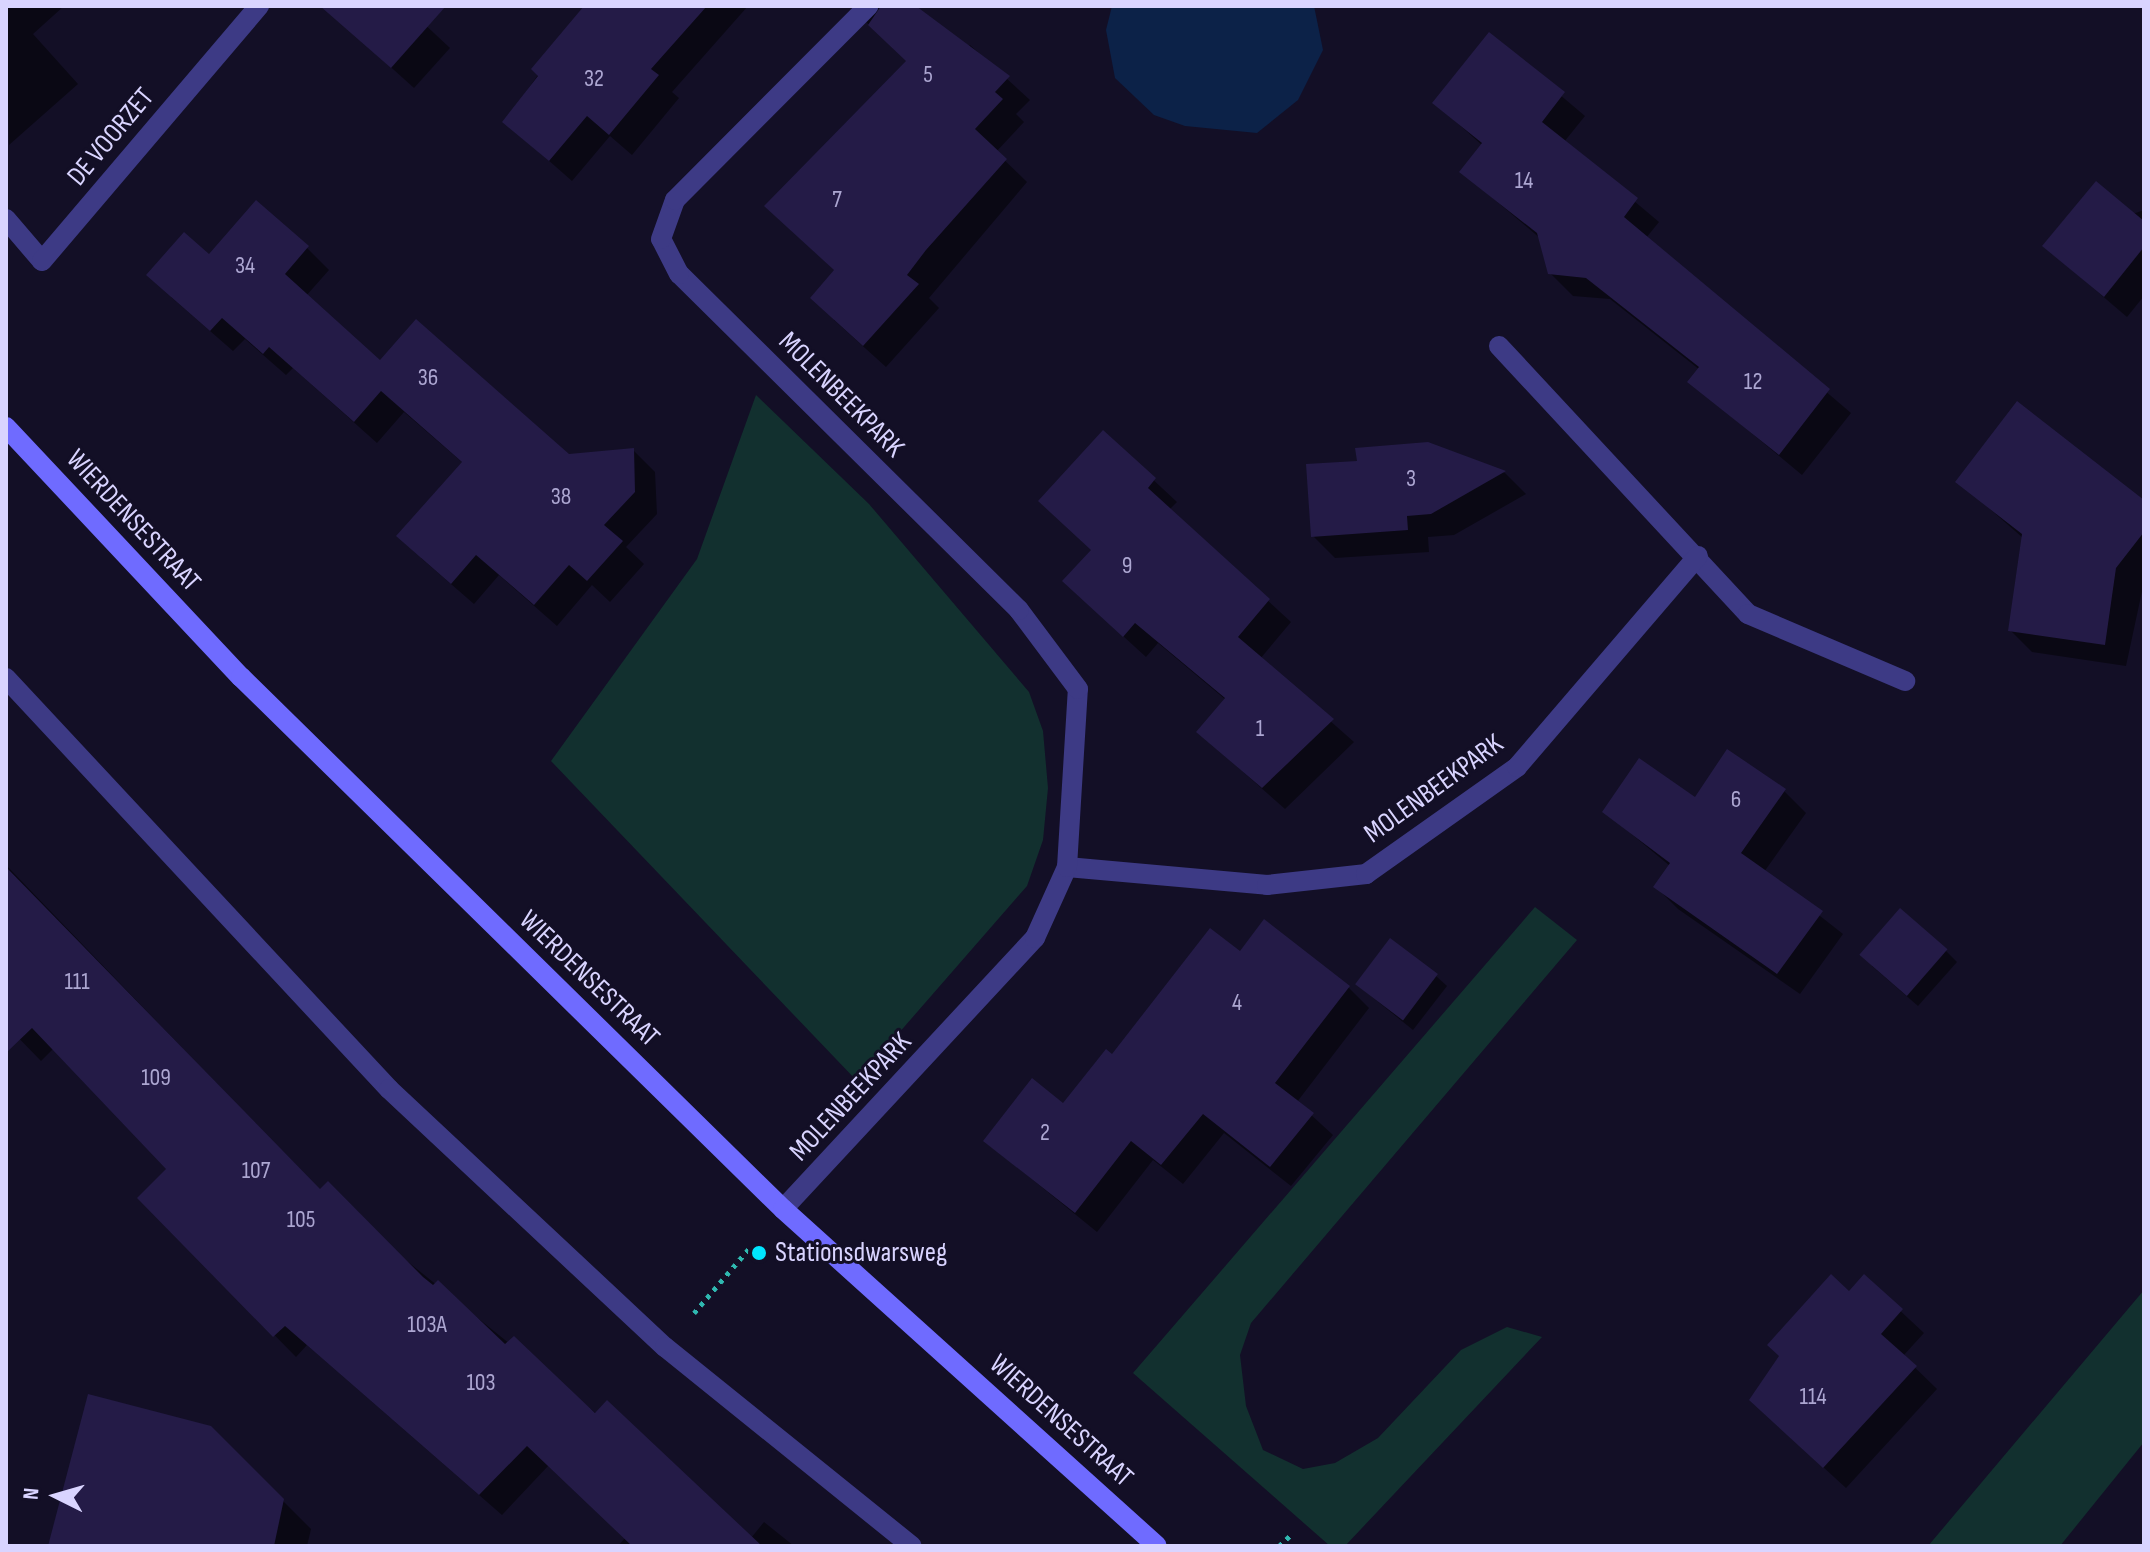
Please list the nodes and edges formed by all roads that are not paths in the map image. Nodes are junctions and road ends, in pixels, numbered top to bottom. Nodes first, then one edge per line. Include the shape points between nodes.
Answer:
1 (259, 6) edge
2 (868, 6) edge
3 (6, 219) edge
4 (1499, 346) dead end
5 (6, 427) edge
6 (1698, 556) junction
7 (6, 678) edge
8 (1905, 681) dead end
9 (1067, 867) junction
10 (783, 1209) junction
11 (912, 1546) edge
12 (1157, 1546) edge

1 - 3 street, DE VOORZET via 42,261
2 - 9 street, MOLENBEEKPARK via 675,200 661,239 679,274 1019,610 1078,689
4 - 6 street
5 - 10 main road, WIERDENSESTRAAT via 241,677
6 - 8 street via 1748,614
6 - 9 street, MOLENBEEKPARK via 1517,767 1366,874 1267,885
7 - 11 street via 389,1089 665,1347
9 - 10 street, MOLENBEEKPARK via 1035,938
10 - 12 main road, WIERDENSESTRAAT

